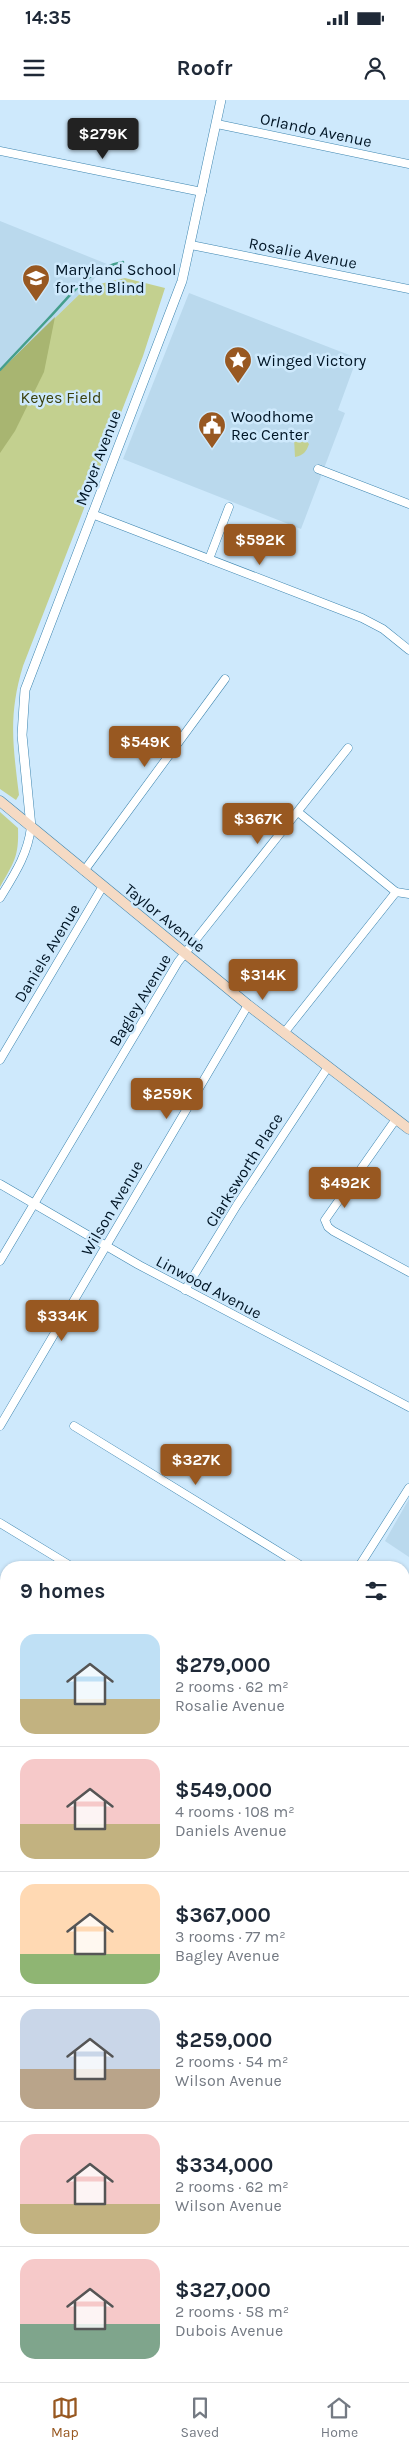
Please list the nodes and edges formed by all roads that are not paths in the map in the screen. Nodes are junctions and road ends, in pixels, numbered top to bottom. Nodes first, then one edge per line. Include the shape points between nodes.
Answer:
1 (221, 100) edge
2 (216, 124) junction
3 (0, 151) edge
4 (409, 164) edge
5 (202, 192) junction
6 (191, 245) junction
7 (409, 289) edge
8 (318, 469) dead end
9 (409, 504) edge
10 (229, 507) dead end
11 (92, 514) junction
12 (209, 559) junction
13 (409, 650) edge
14 (225, 679) dead end
15 (348, 748) dead end
16 (0, 801) edge
17 (298, 812) junction
18 (30, 827) junction
19 (84, 871) junction
20 (102, 886) junction
21 (396, 892) junction
22 (409, 894) edge
23 (0, 898) edge
24 (185, 954) junction
25 (248, 1005) junction
26 (284, 1033) junction
27 (0, 1060) edge
28 (328, 1067) junction
29 (396, 1120) junction
30 (409, 1129) edge
31 (0, 1184) edge
32 (34, 1204) junction
33 (105, 1247) junction
34 (0, 1261) edge
35 (409, 1272) edge
36 (185, 1290) junction
37 (409, 1407) edge
38 (0, 1426) edge
39 (74, 1426) dead end
40 (409, 1488) edge
41 (0, 1522) edge
42 (63, 1561) edge
43 (294, 1561) edge
44 (362, 1561) edge

1 - 2 street, Moyer Avenue
2 - 4 street, Orlando Avenue
2 - 5 street, Moyer Avenue
3 - 5 street
5 - 6 street, Moyer Avenue
6 - 7 street, Rosalie Avenue
6 - 11 street, Moyer Avenue via 176,299
8 - 9 street
10 - 12 street
11 - 12 street
11 - 18 street, Moyer Avenue via 25,690 22,735
12 - 13 street via 362,618 383,629
14 - 19 street
15 - 17 street, Bagley Avenue
16 - 18 main road, Taylor Avenue
17 - 21 street
17 - 24 street, Bagley Avenue
18 - 19 main road, Taylor Avenue
18 - 23 street via 28,846
19 - 20 main road, Taylor Avenue
20 - 24 main road, Taylor Avenue
20 - 27 street, Daniels Avenue
21 - 22 street
21 - 26 street
24 - 25 main road, Taylor Avenue
24 - 32 street, Bagley Avenue
25 - 26 main road, Taylor Avenue
25 - 33 street, Wilson Avenue
26 - 28 main road, Taylor Avenue
28 - 29 main road, Taylor Avenue
28 - 36 street, Clarksworth Place via 236,1205
29 - 30 main road, Taylor Avenue
29 - 35 street via 325,1220 330,1229
31 - 32 street, Linwood Avenue
32 - 33 street, Linwood Avenue
32 - 34 street, Bagley Avenue
33 - 36 street, Linwood Avenue
33 - 38 street, Wilson Avenue
36 - 37 street, Linwood Avenue
39 - 43 street
40 - 44 street
41 - 42 street

